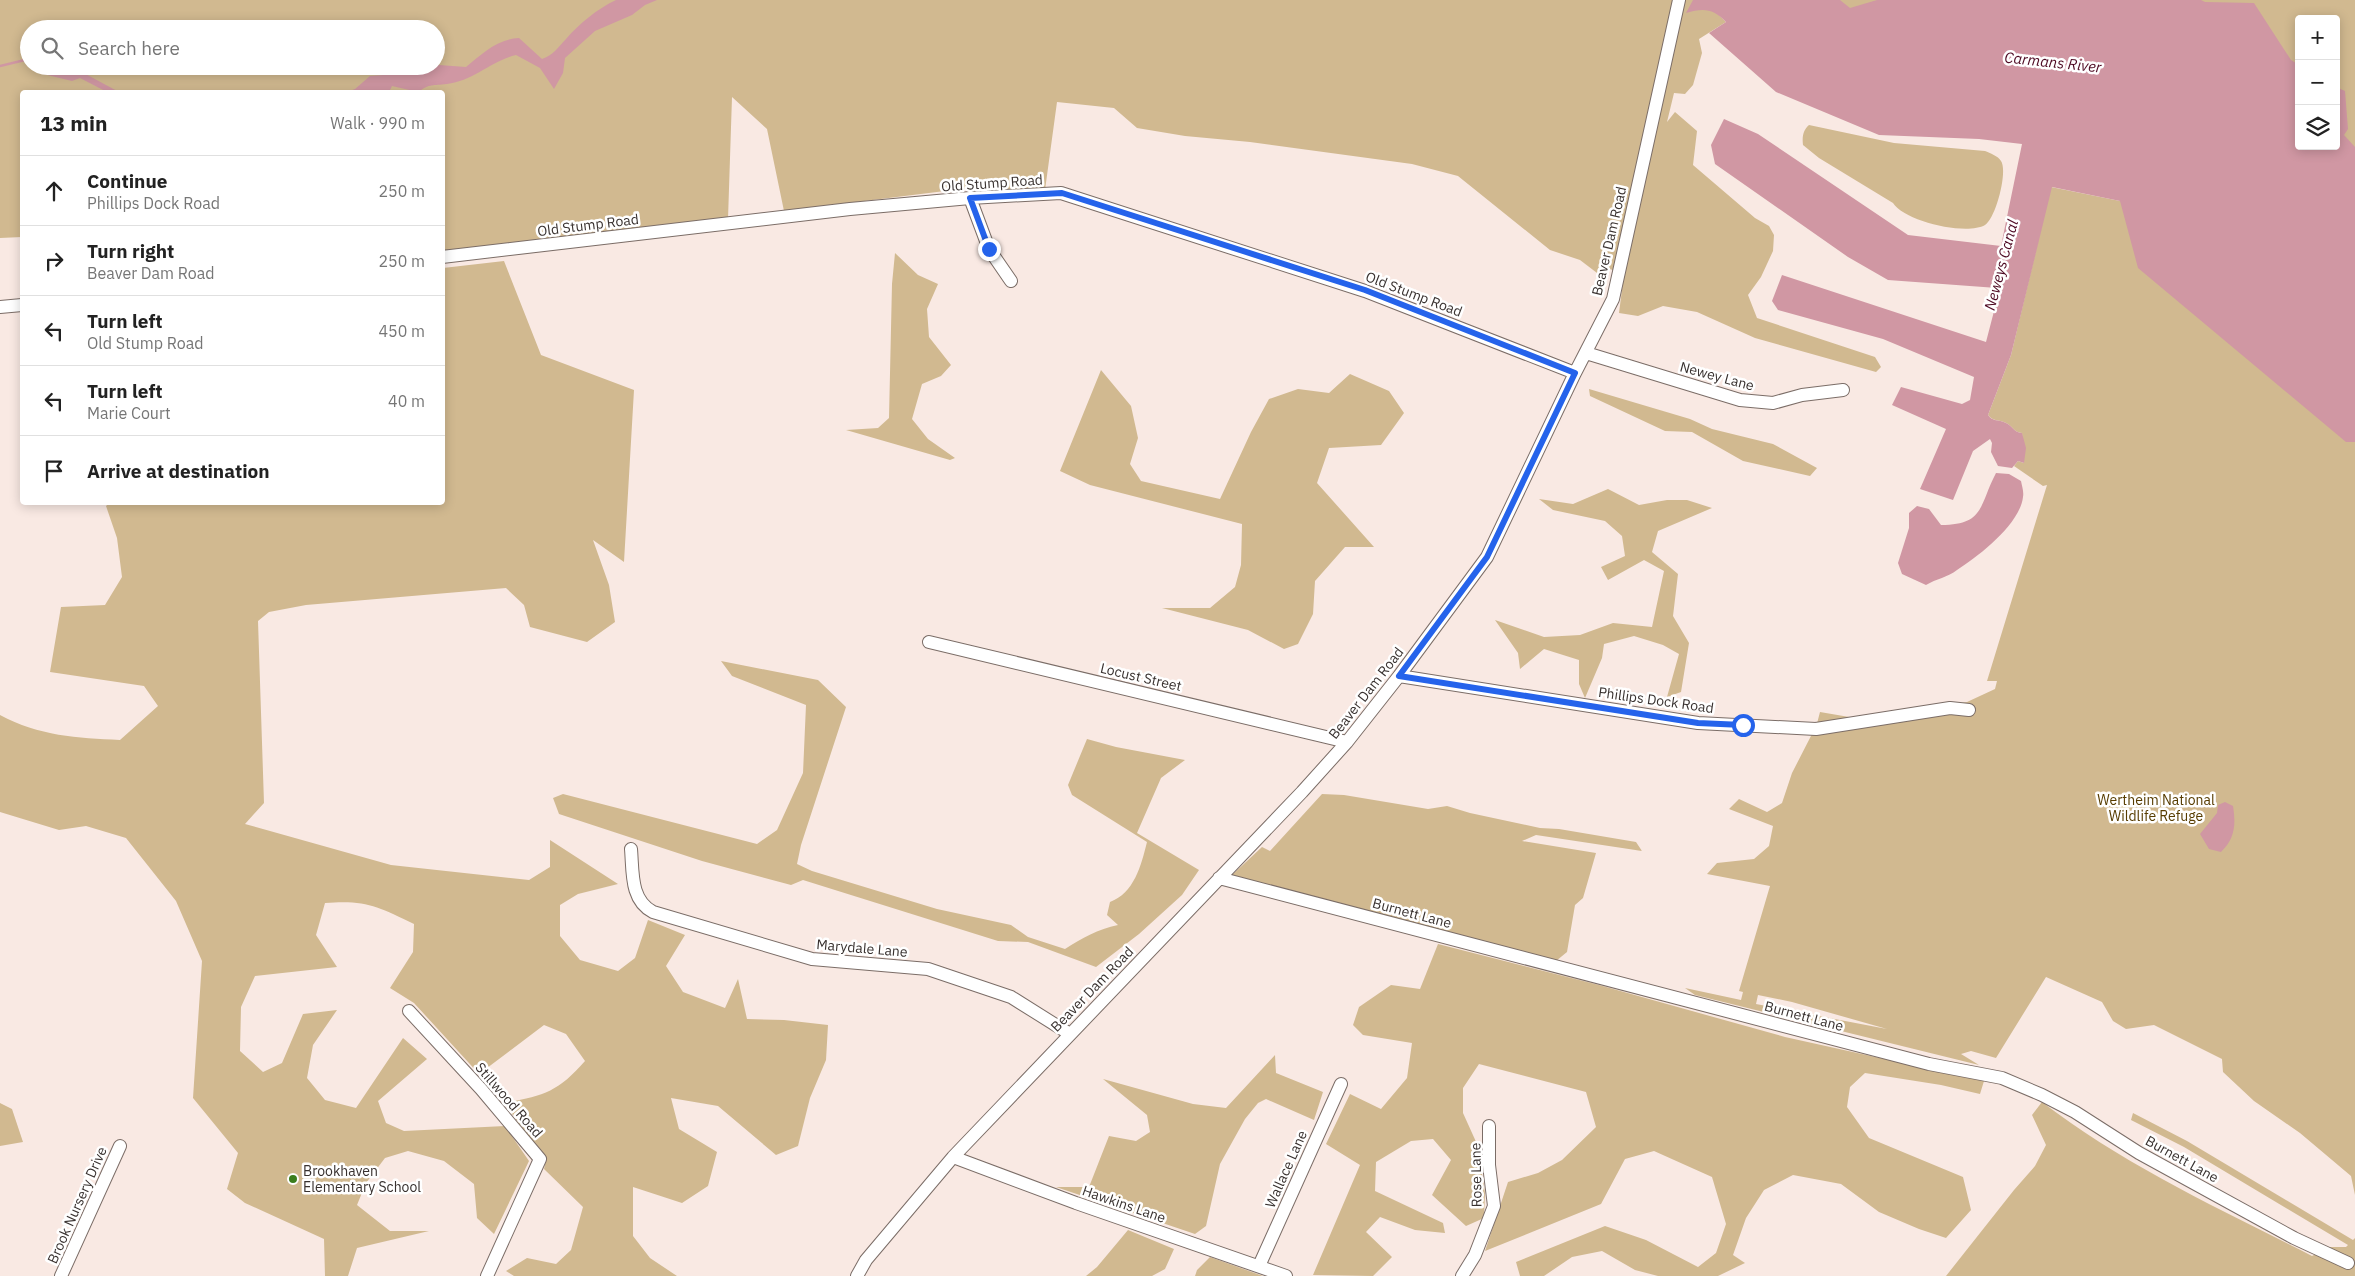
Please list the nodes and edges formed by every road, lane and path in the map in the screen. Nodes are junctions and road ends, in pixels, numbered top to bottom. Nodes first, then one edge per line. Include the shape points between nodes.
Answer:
1 (1679, 0) edge
2 (970, 198) junction
3 (445, 257) edge
4 (1011, 281) dead end
5 (20, 305) edge
6 (0, 307) edge
7 (1586, 353) junction
8 (1575, 373) junction
9 (1843, 390) dead end
10 (929, 642) dead end
11 (1399, 676) junction
12 (1969, 710) dead end
13 (1347, 742) junction
14 (631, 849) dead end
15 (1219, 878) junction
16 (409, 1011) dead end
17 (1070, 1034) junction
18 (1341, 1084) dead end
19 (1489, 1126) dead end
20 (120, 1146) dead end
21 (953, 1157) junction
22 (2348, 1263) dead end
23 (1259, 1266) junction
24 (61, 1276) edge
25 (487, 1276) edge
26 (857, 1276) edge
27 (1286, 1276) edge
28 (1462, 1276) edge

1 - 7 street, Beaver Dam Road via 1613,299
2 - 3 street, Old Stump Road via 840,210
2 - 4 street via 989,249
2 - 8 street, Old Stump Road via 1062,193 1365,290
5 - 6 street
7 - 8 street, Beaver Dam Road
7 - 9 street, Newey Lane via 1740,400 1773,403 1802,395
8 - 11 street, Beaver Dam Road via 1487,557
10 - 13 street, Locust Street
11 - 12 street, Phillips Dock Road via 1698,723 1816,729 1950,708
11 - 13 street, Beaver Dam Road
13 - 15 street, Beaver Dam Road
14 - 17 street, Marydale Lane via 635,891 639,901 653,912 812,959 928,969 1011,997
15 - 17 street, Beaver Dam Road
15 - 22 street, Burnett Lane via 1929,1064 2002,1078 2075,1112 2139,1153 2294,1238
16 - 25 street, Stillwood Road via 540,1159
17 - 21 street, Beaver Dam Road
18 - 23 street, Wallace Lane
19 - 28 street, Rose Lane via 1494,1206 1475,1255
20 - 24 street, Brook Nursery Drive
21 - 23 street, Hawkins Lane
21 - 26 street, Beaver Dam Road via 866,1260
23 - 27 street, Hawkins Lane

